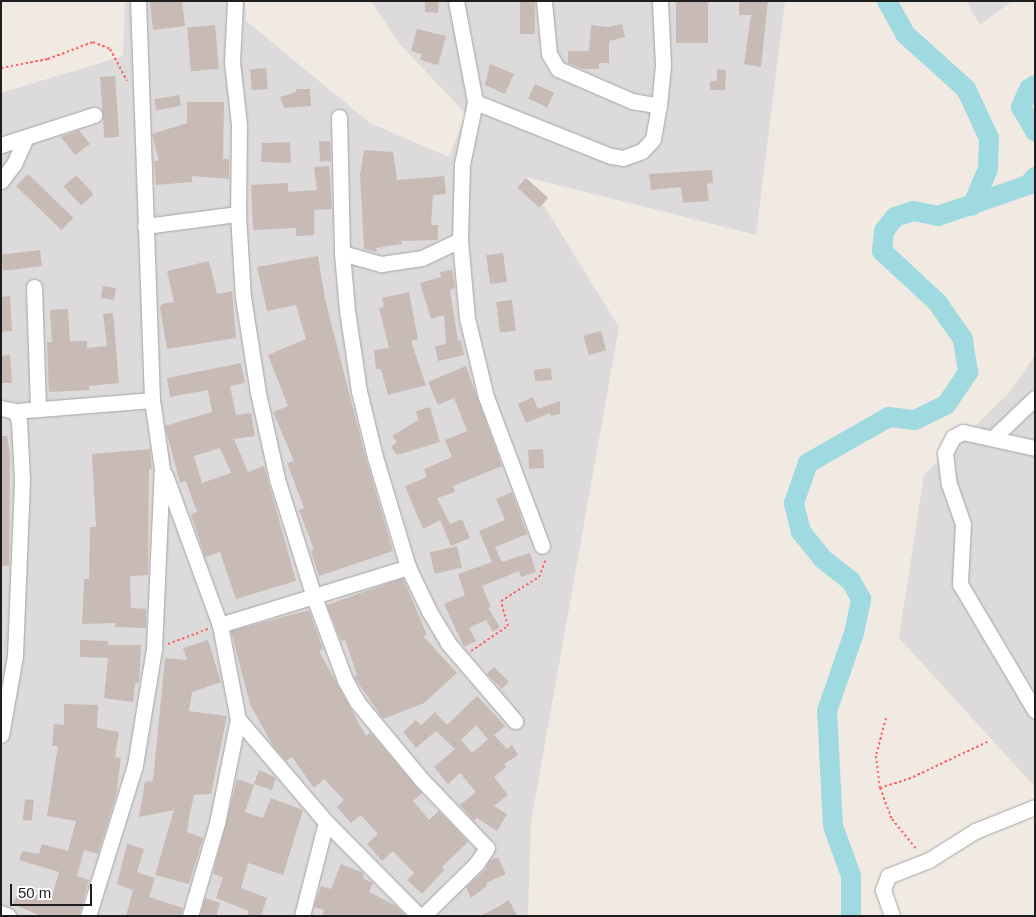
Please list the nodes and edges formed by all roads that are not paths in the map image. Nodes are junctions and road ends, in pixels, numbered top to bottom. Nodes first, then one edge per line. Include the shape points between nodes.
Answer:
1 (138, 1) edge
2 (235, 1) edge
3 (456, 1) edge
4 (544, 1) edge
5 (660, 1) edge
6 (475, 102) junction
7 (659, 106) junction
8 (94, 115) dead end
9 (339, 117) dead end
10 (25, 139) junction
11 (1, 145) edge
12 (1, 181) edge
13 (238, 214) junction
14 (145, 226) junction
15 (460, 240) junction
16 (342, 253) junction
17 (34, 287) dead end
18 (1035, 398) edge
19 (152, 400) junction
20 (38, 409) junction
21 (8, 410) edge
22 (994, 437) junction
23 (1035, 448) edge
24 (162, 468) junction
25 (542, 546) road end
26 (408, 567) junction
27 (314, 597) junction
28 (220, 625) junction
29 (8, 655) edge
30 (1035, 711) edge
31 (238, 719) junction
32 (515, 721) dead end
33 (1, 735) edge
34 (1035, 807) edge
35 (326, 822) junction
36 (1, 913) edge
37 (8, 916) edge
38 (88, 916) edge
39 (190, 916) edge
40 (302, 916) edge
41 (421, 916) edge
42 (892, 916) edge

1 - 14 street
2 - 13 street via 232,62 239,124
3 - 6 street
4 - 7 street via 549,54 558,69 632,101
5 - 7 street via 663,65
6 - 7 street via 623,158 642,151 653,139
6 - 15 street via 462,164
8 - 10 street
9 - 16 street
10 - 11 street
10 - 12 street via 14,164
13 - 14 street
13 - 27 street via 243,297 258,393 278,479
14 - 19 street
15 - 16 street via 422,258 381,264
15 - 25 street via 473,352
16 - 26 street via 359,391
17 - 20 street
18 - 22 street
19 - 20 street
19 - 24 street
20 - 21 street
21 - 29 street via 19,421 22,481
22 - 23 street
22 - 30 street via 962,432 953,436 945,453 949,484 963,524 960,584
24 - 28 street
24 - 38 street via 154,649 135,765
26 - 27 street
26 - 32 street via 452,648
27 - 28 street
27 - 41 street via 345,680 358,703 421,780 487,848 477,863
28 - 31 street
29 - 33 street
31 - 35 street
31 - 39 street via 217,823
34 - 42 street via 974,831 929,860 900,870 883,883
35 - 40 street
35 - 41 street
36 - 37 street

